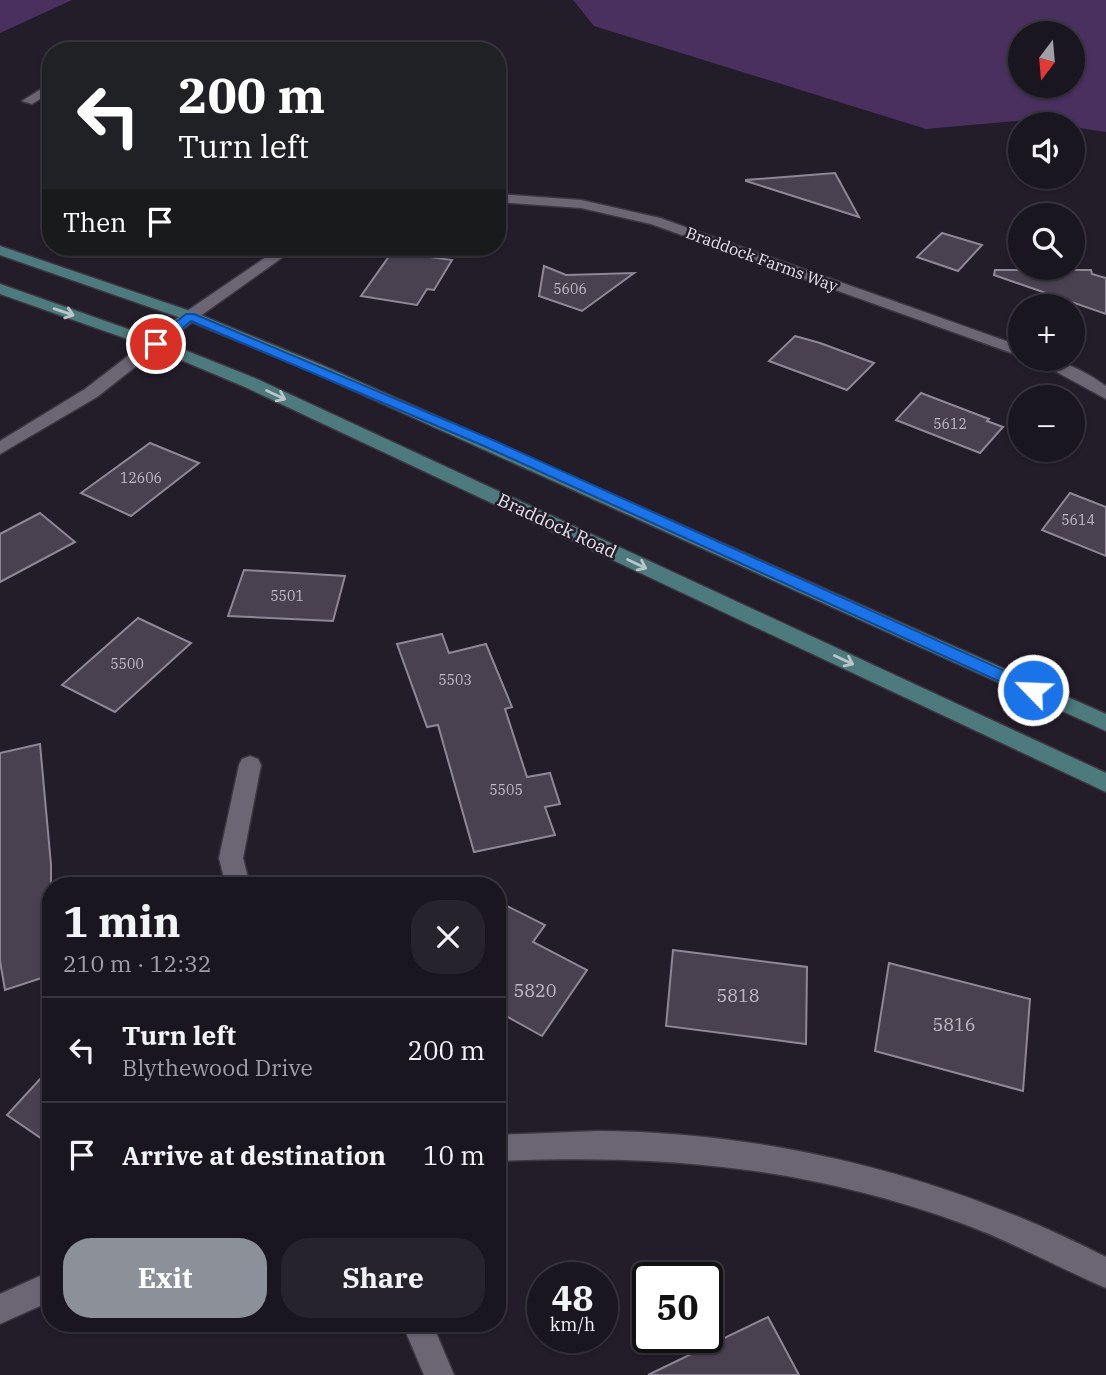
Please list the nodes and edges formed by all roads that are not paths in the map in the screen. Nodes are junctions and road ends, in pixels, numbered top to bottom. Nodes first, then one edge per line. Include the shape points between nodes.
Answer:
1 (42, 93) edge
2 (29, 101) dead end
3 (506, 199) edge
4 (0, 250) edge
5 (277, 256) edge
6 (0, 289) edge
7 (190, 316) junction
8 (156, 344) junction
9 (1008, 347) edge
10 (1068, 371) edge
11 (1106, 394) edge
12 (0, 449) edge
13 (1106, 723) edge
14 (250, 765) dead end
15 (1106, 783) edge
16 (236, 877) edge
17 (506, 1147) edge
18 (1106, 1273) edge
19 (42, 1290) edge
20 (0, 1309) edge
21 (421, 1332) edge
22 (439, 1375) edge

1 - 2 street
3 - 9 street, Braddock Farms Way via 581,204 655,221
4 - 7 main road
5 - 7 street
6 -> 8 main road, Braddock Road
7 - 8 street
7 - 13 main road via 501,449
8 - 12 street via 56,417
8 -> 15 main road, Braddock Road via 251,383
10 - 11 street
14 - 16 street via 231,858
17 - 18 street via 565,1144 698,1149 793,1163 888,1186 985,1219
19 - 20 street
21 - 22 street

